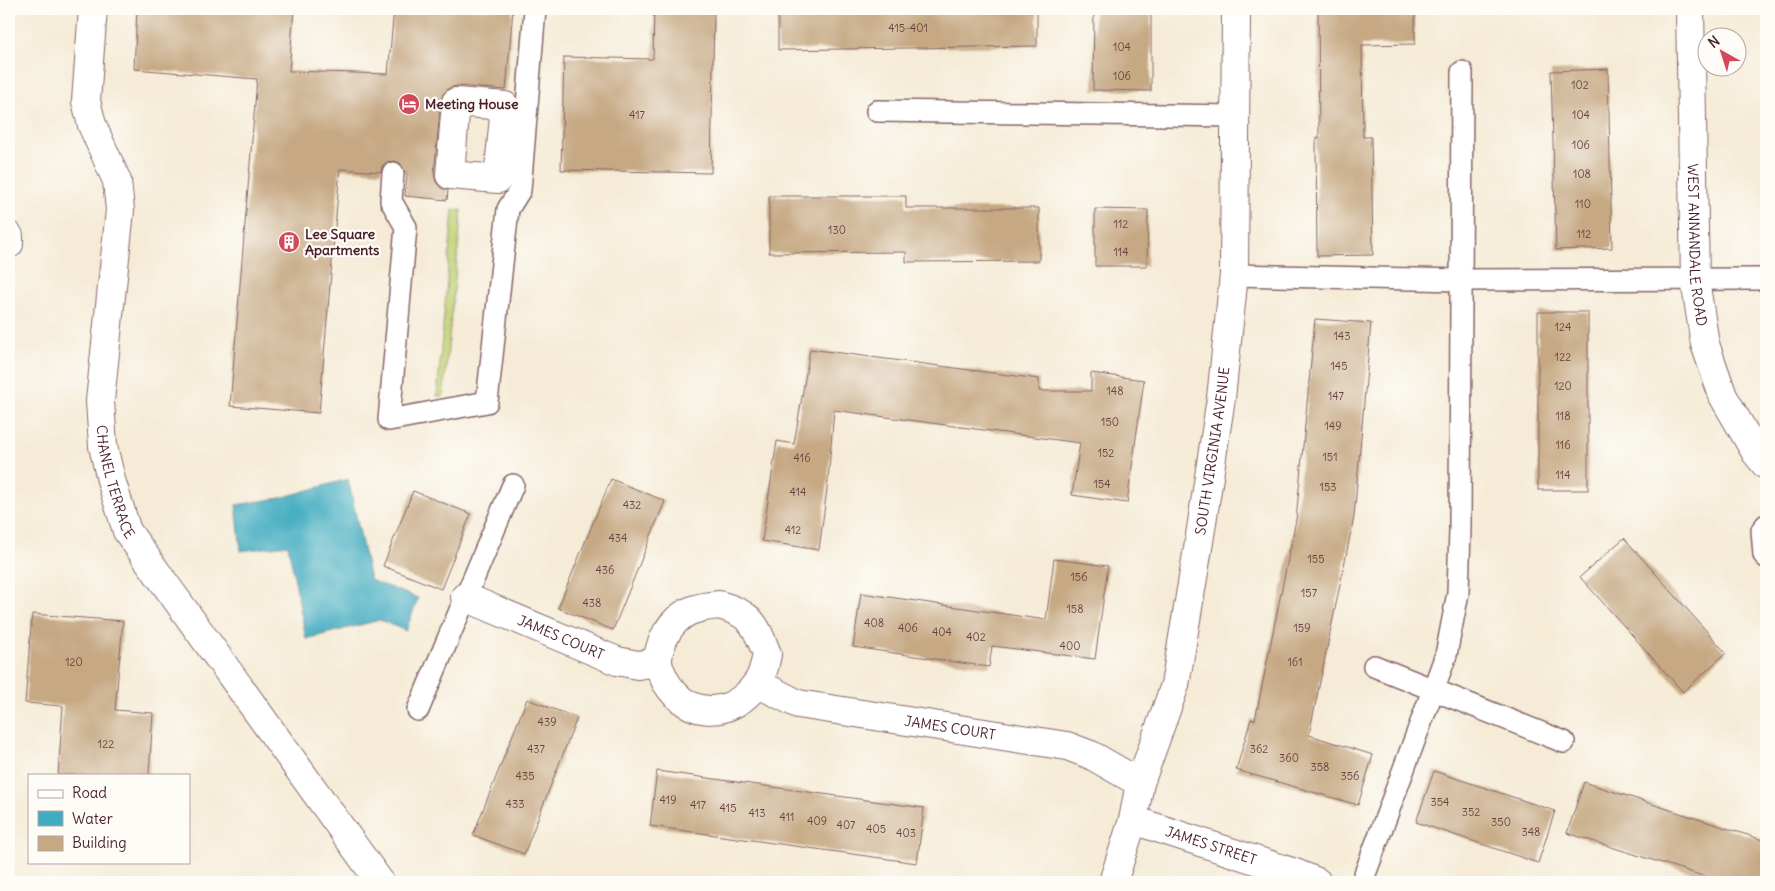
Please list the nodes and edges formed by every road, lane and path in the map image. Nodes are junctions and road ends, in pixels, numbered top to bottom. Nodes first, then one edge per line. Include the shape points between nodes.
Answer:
1 (93, 9) edge
2 (535, 9) edge
3 (1236, 9) edge
4 (1690, 9) edge
5 (1462, 72) dead end
6 (877, 111) dead end
7 (1235, 116) junction
8 (393, 173) dead end
9 (9, 236) edge
10 (9, 244) edge
11 (1234, 275) junction
12 (1766, 279) edge
13 (1460, 280) junction
14 (1695, 280) junction
15 (1766, 465) edge
16 (513, 485) dead end
17 (1766, 525) edge
18 (1766, 557) edge
19 (465, 598) junction
20 (657, 662) junction
21 (1374, 666) dead end
22 (758, 683) junction
23 (1433, 690) junction
24 (418, 710) dead end
25 (1564, 742) dead end
26 (1140, 784) junction
27 (1133, 820) junction
28 (380, 882) edge
29 (1113, 882) edge
30 (1317, 882) edge
31 (1362, 882) edge

1 - 28 street, CHANEL TERRACE via 86,101 92,125 117,181 120,210 100,401 103,446 127,531
2 - 8 lane via 520,190 508,209 487,402 389,420 406,227 391,201
3 - 7 street, SOUTH VIRGINIA AVENUE
4 - 14 street, WEST ANNANDALE ROAD
5 - 13 lane
6 - 7 lane
7 - 11 street, SOUTH VIRGINIA AVENUE
9 - 10 street
11 - 13 lane
11 - 26 street, SOUTH VIRGINIA AVENUE via 1221,398 1176,685
12 - 14 lane
13 - 14 lane
13 - 23 lane via 1458,594 1446,655
14 - 15 street, WEST ANNANDALE ROAD via 1706,344 1723,396
16 - 19 lane
17 - 18 lane via 1762,530
19 - 20 street, JAMES COURT via 617,661 638,665
19 - 24 lane
20 - 22 street via 673,692 694,708 722,708 736,704
20 - 22 street via 661,642 674,622 692,609 719,605 737,610 752,622 761,638 768,654
21 - 23 lane
22 - 26 street, JAMES COURT via 798,704 1067,746
23 - 25 lane
23 - 31 lane
26 - 27 street, SOUTH VIRGINIA AVENUE
27 - 29 street, SOUTH VIRGINIA AVENUE
27 - 30 street, JAMES STREET

